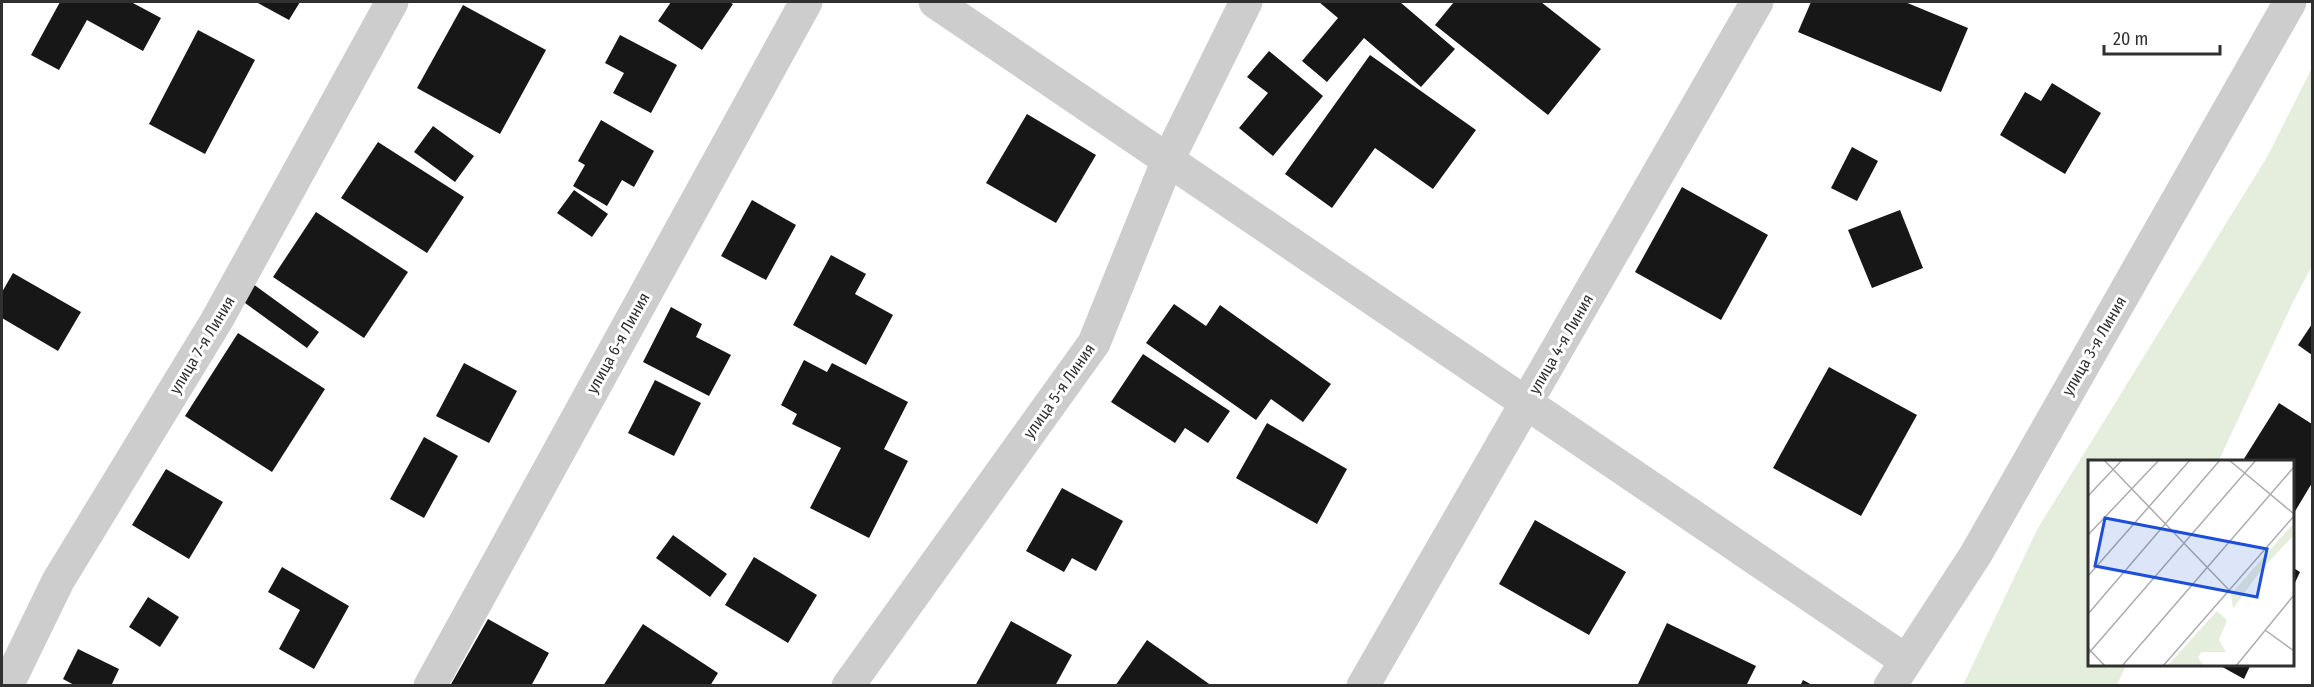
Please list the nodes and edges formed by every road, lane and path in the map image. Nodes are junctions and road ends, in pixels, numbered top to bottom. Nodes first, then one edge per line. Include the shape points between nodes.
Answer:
1 (392, 2) edge
2 (806, 2) edge
3 (935, 2) edge
4 (1246, 2) edge
5 (1757, 2) edge
6 (2290, 2) edge
7 (1168, 160) junction
8 (1527, 402) junction
9 (1898, 673) edge
10 (8, 686) edge
11 (430, 686) edge
12 (848, 686) edge
13 (1363, 686) edge

1 - 10 street, улица 7-я Линия via 217,320 58,581
2 - 11 street, улица 6-я Линия
3 - 7 street
4 - 7 street, улица 5-я Линия
5 - 8 street, улица 4-я Линия
6 - 9 street, улица 3-я Линия via 1976,554
7 - 8 street
7 - 12 street, улица 5-я Линия via 1094,343
8 - 9 street
8 - 13 street, улица 4-я Линия

